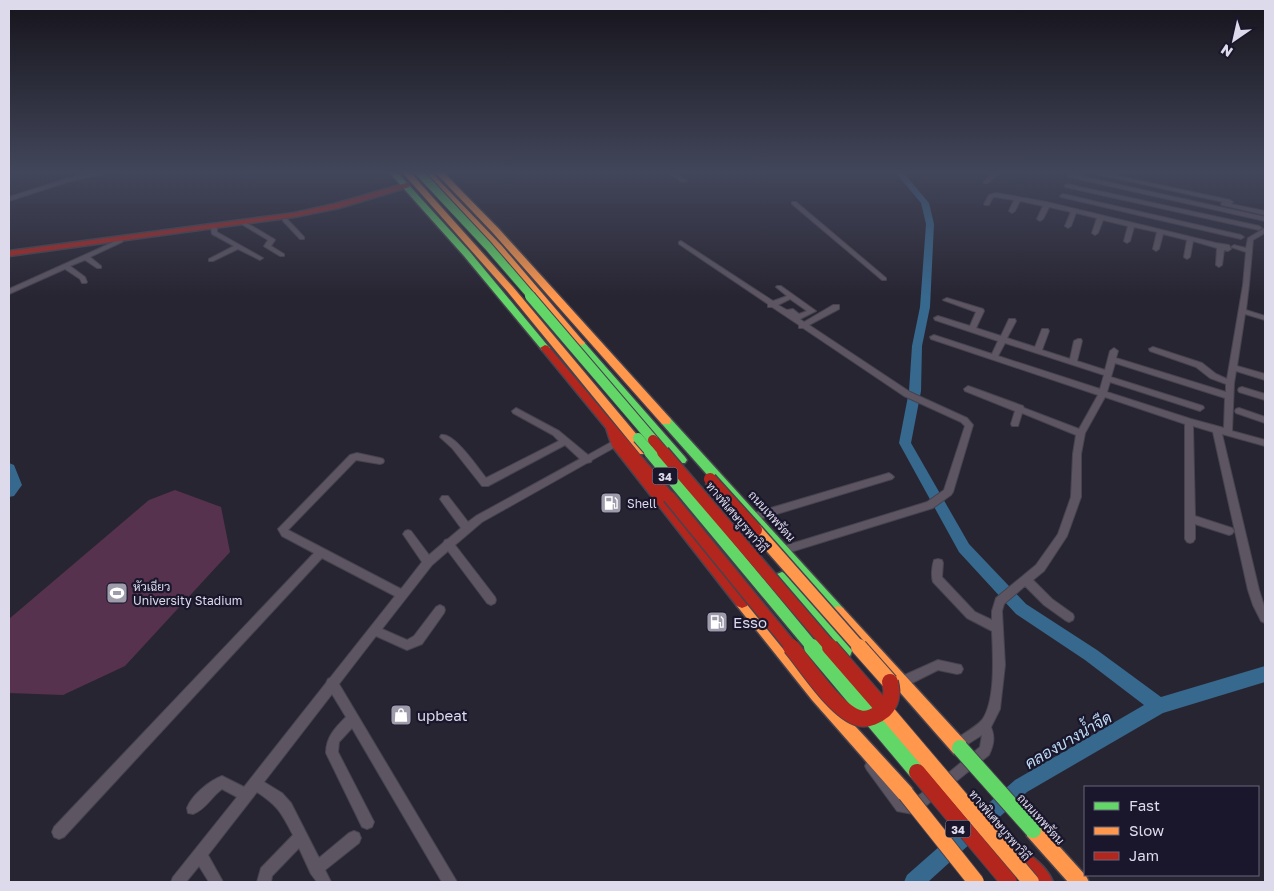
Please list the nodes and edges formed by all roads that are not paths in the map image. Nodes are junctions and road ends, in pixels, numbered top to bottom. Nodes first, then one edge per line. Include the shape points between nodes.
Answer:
1 (301, 214) edge
2 (312, 214) edge
3 (431, 214) edge
4 (443, 214) edge
5 (448, 214) edge
6 (458, 214) edge
7 (466, 214) edge
8 (480, 214) edge
9 (807, 214) edge
10 (1042, 214) edge
11 (1073, 214) edge
12 (1088, 214) edge
13 (1141, 214) edge
14 (1193, 214) edge
15 (1241, 214) edge
16 (1098, 216) junction
17 (1204, 216) junction
18 (1040, 219) dead end
19 (1265, 219) edge
20 (284, 220) junction
21 (245, 224) junction
22 (1132, 224) junction
23 (1068, 226) dead end
24 (214, 228) junction
25 (1205, 228) junction
26 (1262, 229) edge
27 (1160, 231) junction
28 (1095, 233) dead end
29 (1241, 236) dead end
30 (302, 238) dead end
31 (1190, 238) junction
32 (120, 240) junction
33 (1127, 241) dead end
34 (1205, 242) junction
35 (681, 243) dead end
36 (237, 247) junction
37 (1226, 247) junction
38 (499, 248) junction
39 (1156, 249) dead end
40 (1248, 252) junction
41 (282, 254) dead end
42 (9, 255) edge
43 (85, 257) junction
44 (1187, 257) dead end
45 (260, 258) dead end
46 (212, 260) dead end
47 (476, 264) junction
48 (1218, 265) dead end
49 (65, 266) junction
50 (99, 267) dead end
51 (533, 274) junction
52 (884, 279) dead end
53 (84, 282) dead end
54 (779, 287) dead end
55 (510, 289) junction
56 (9, 292) edge
57 (790, 296) junction
58 (947, 300) dead end
59 (774, 304) junction
60 (836, 307) dead end
61 (1242, 311) junction
62 (938, 318) dead end
63 (1265, 318) edge
64 (1012, 321) dead end
65 (802, 326) junction
66 (972, 329) junction
67 (1045, 331) dead end
68 (587, 335) junction
69 (934, 337) dead end
70 (1002, 338) junction
71 (1078, 341) dead end
72 (1153, 349) dead end
73 (1038, 350) junction
74 (994, 357) junction
75 (1073, 362) junction
76 (1232, 367) junction
77 (1108, 376) junction
78 (1265, 377) edge
79 (1230, 383) junction
80 (968, 389) dead end
81 (1242, 390) dead end
82 (1103, 393) junction
83 (1229, 396) junction
84 (1265, 397) edge
85 (1020, 408) junction
86 (1200, 408) dead end
87 (516, 410) dead end
88 (1239, 411) dead end
89 (1265, 420) edge
90 (1189, 422) junction
91 (1015, 424) dead end
92 (611, 426) junction
93 (1217, 430) junction
94 (1228, 431) junction
95 (1082, 433) junction
96 (444, 437) dead end
97 (566, 441) junction
98 (616, 443) junction
99 (1265, 443) edge
100 (588, 460) junction
101 (380, 462) dead end
102 (888, 478) dead end
103 (445, 499) dead end
104 (754, 517) junction
105 (1190, 519) junction
106 (467, 528) junction
107 (1229, 532) dead end
108 (408, 534) dead end
109 (1190, 539) dead end
110 (448, 543) junction
111 (784, 550) junction
112 (321, 552) junction
113 (428, 562) junction
114 (938, 564) dead end
115 (1026, 580) junction
116 (402, 595) junction
117 (491, 600) dead end
118 (440, 610) dead end
119 (1069, 617) dead end
120 (1265, 618) edge
121 (997, 628) junction
122 (374, 630) junction
123 (957, 669) dead end
124 (902, 682) junction
125 (332, 683) junction
126 (836, 717) junction
127 (353, 718) junction
128 (985, 726) junction
129 (958, 747) junction
130 (255, 783) junction
131 (246, 795) junction
132 (193, 808) dead end
133 (367, 822) dead end
134 (59, 832) dead end
135 (300, 837) junction
136 (354, 838) dead end
137 (200, 854) junction
138 (316, 868) junction
139 (999, 879) edge
140 (178, 882) edge
141 (216, 882) edge
142 (264, 882) edge
143 (324, 882) edge
144 (450, 882) edge
145 (976, 882) edge
146 (1009, 882) edge
147 (1031, 882) edge
148 (1044, 882) edge
149 (1080, 882) edge

1 - 42 main road
2 - 20 main road
3 - 47 main road, 34
4 - 55 main road, 34
5 - 146 main road, ทางพิเศษบูรพาวิถี, bridge
6 - 147 main road, ทางพิเศษบูรพาวิถี, bridge
7 - 38 main road, 34
8 - 51 main road, ถนนเทพรัตน
9 - 52 street
10 - 18 street
11 - 23 street
12 - 16 street
13 - 25 street
14 - 17 street
15 - 19 street
16 - 22 street
16 - 28 street
17 - 25 street
17 - 26 street
20 - 21 main road
20 - 30 street
21 - 24 main road
21 - 41 street via 272,240 267,246
22 - 27 street
22 - 33 street
24 - 32 main road
24 - 36 street via 214,233
25 - 29 street
25 - 34 street
26 - 40 street via 1250,239
27 - 31 street
27 - 39 street
31 - 34 street
31 - 44 street
32 - 42 main road
32 - 43 street
34 - 37 street
35 - 59 street
36 - 45 street
36 - 46 street
37 - 40 street
37 - 48 street
38 - 51 main road
38 - 148 main road, 34
40 - 61 street
43 - 49 street
43 - 50 street
47 - 55 main road
47 - 92 main road, 34
49 - 53 street
49 - 56 street
51 - 68 main road, ถนนเทพรัตน
54 - 57 street
55 - 139 main road, 34
57 - 59 street
57 - 59 street via 812,311 799,317
58 - 66 street via 980,311
59 - 65 street
60 - 65 street
61 - 63 street
61 - 76 street
62 - 66 street
64 - 70 street
65 - 111 street via 907,394 969,425 952,484 945,497 930,505
66 - 70 street
67 - 73 street
68 - 92 main road, bridge via 634,394 884,673 892,687 891,701 881,714 863,720 850,714 833,698
68 - 104 main road, ถนนเทพรัตน
69 - 74 street
70 - 73 street
70 - 74 street
71 - 75 street
72 - 79 street via 1200,365 1213,376
73 - 75 street
74 - 82 street
75 - 77 street
76 - 78 street
76 - 79 street
77 - 82 street
77 - 83 street via 1113,355
77 - 86 street
79 - 83 street
80 - 85 street
81 - 84 street
82 - 90 street
82 - 95 street
83 - 94 street
85 - 91 street
85 - 95 street
87 - 97 street
88 - 89 street
90 - 93 street
90 - 105 street
92 - 98 main road, 34
93 - 94 street
93 - 120 street via 1250,573
94 - 99 street
95 - 115 street via 1078,448 1076,497 1062,536 1046,561
96 - 97 street via 485,483
97 - 100 street
98 - 100 street
98 - 126 main road, 34
100 - 106 street
101 - 112 street via 357,456 353,458 282,529
102 - 104 street
103 - 106 street
104 - 111 main road, ถนนเทพรัตน
105 - 107 street
105 - 109 street
106 - 110 street
108 - 113 street
110 - 113 street
110 - 117 street
111 - 124 main road, ถนนเทพรัตน
112 - 116 street
112 - 134 street
113 - 116 street
114 - 121 street via 937,579 971,615
115 - 119 street
115 - 121 street via 1000,600
116 - 122 street
118 - 122 street via 418,640 407,646
121 - 128 street via 997,697
122 - 125 street
123 - 124 street via 938,665
124 - 129 main road, ถนนเทพรัตน
125 - 127 street
125 - 130 street
126 - 128 street via 898,802 908,808 913,808 985,751 989,737
126 - 145 main road, 34, bridge via 906,794
127 - 133 street via 331,746
127 - 144 street
128 - 129 street
129 - 149 main road, ถนนเทพรัตน, bridge
130 - 131 street
130 - 135 street via 282,803
131 - 132 street via 222,782
131 - 137 street
135 - 138 street
135 - 142 street via 266,873
136 - 138 street
137 - 140 street
137 - 141 street
138 - 143 street

